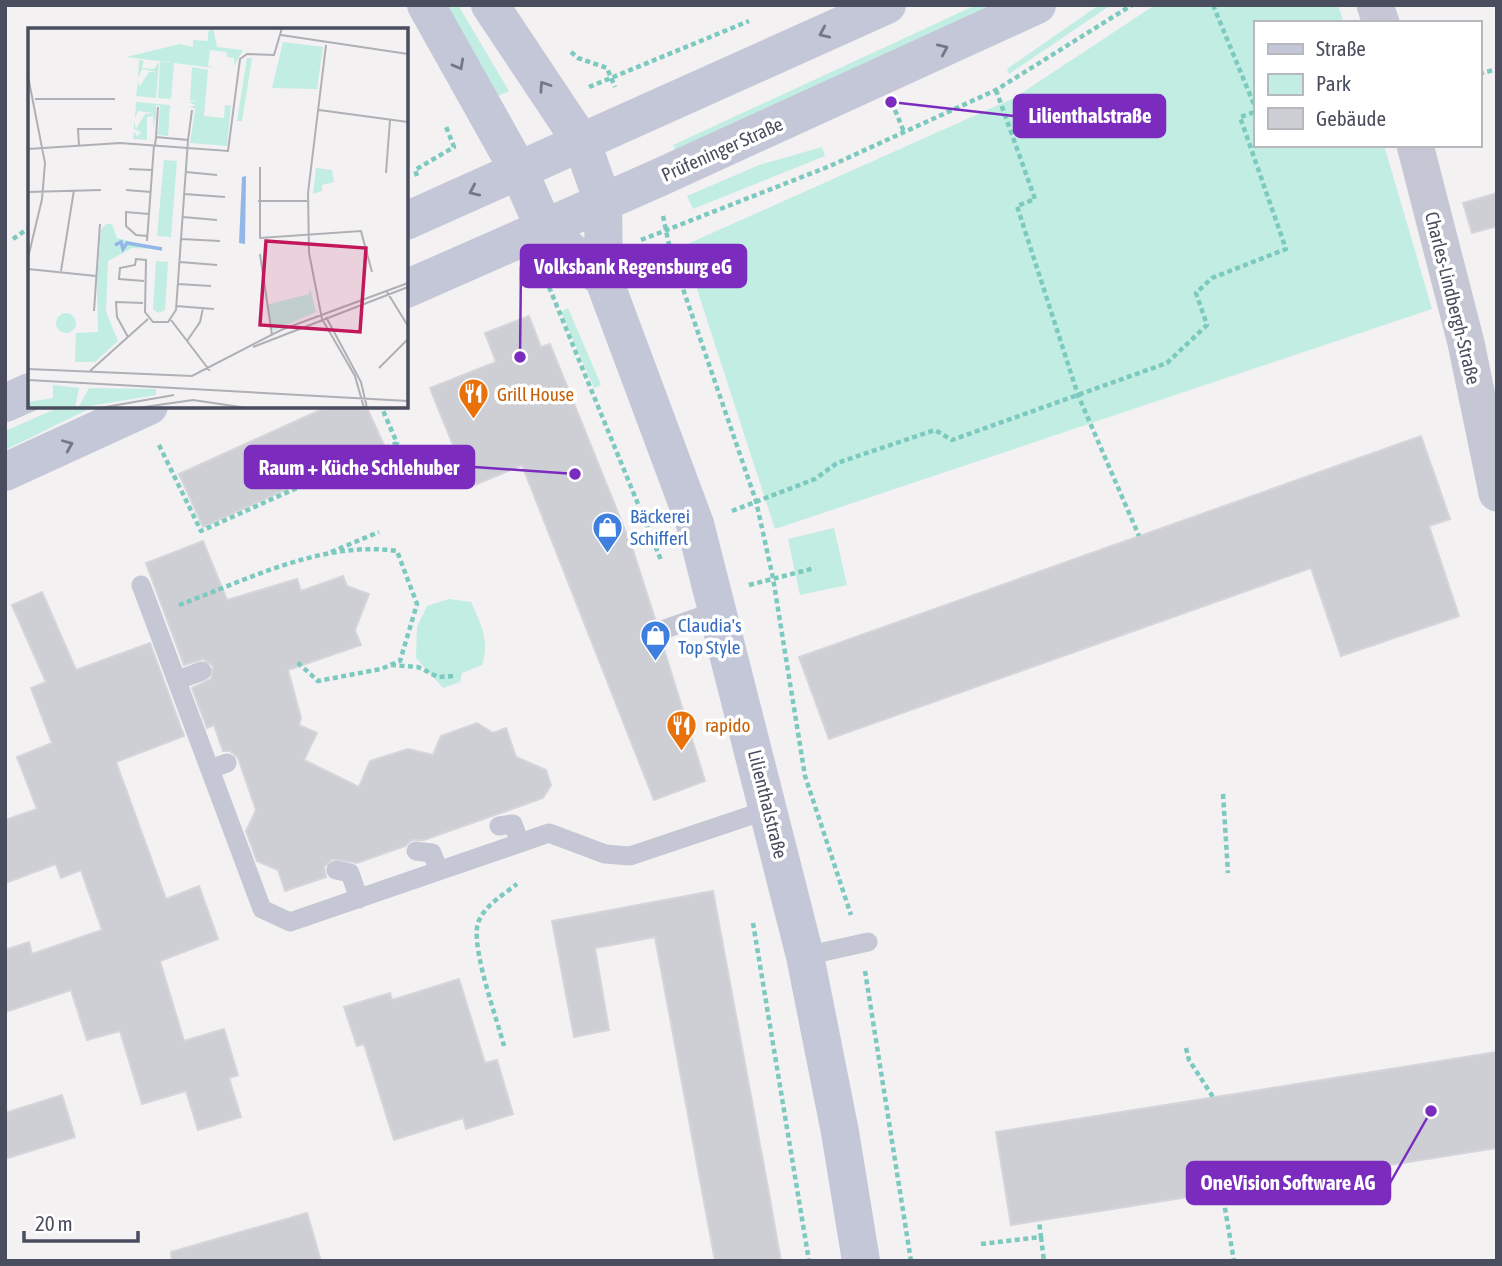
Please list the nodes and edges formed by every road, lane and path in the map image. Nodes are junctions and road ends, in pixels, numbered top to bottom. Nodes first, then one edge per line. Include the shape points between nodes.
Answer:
1 (426, 5) edge
2 (490, 5) edge
3 (887, 5) edge
4 (1037, 5) edge
5 (1132, 5) edge
6 (1213, 5) edge
7 (761, 16) dead end
8 (561, 44) dead end
9 (611, 78) junction
10 (996, 90) junction
11 (891, 102) dead end
12 (1254, 107) edge
13 (1254, 110) edge
14 (631, 122) junction
15 (904, 132) junction
16 (582, 143) junction
17 (1416, 147) edge
18 (519, 171) junction
19 (656, 179) junction
20 (603, 202) junction
21 (408, 220) edge
22 (28, 228) edge
23 (544, 228) junction
24 (666, 229) junction
25 (13, 239) dead end
26 (604, 280) junction
27 (408, 288) edge
28 (28, 393) edge
29 (1078, 395) junction
30 (5, 403) edge
31 (145, 408) edge
32 (382, 408) edge
33 (5, 471) edge
34 (1497, 493) edge
35 (757, 501) junction
36 (695, 524) junction
37 (379, 532) dead end
38 (1139, 536) dead end
39 (324, 555) junction
40 (815, 568) dead end
41 (773, 578) junction
42 (141, 585) dead end
43 (717, 603) junction
44 (153, 614) junction
45 (659, 631) dead end
46 (297, 662) dead end
47 (390, 665) junction
48 (202, 671) dead end
49 (455, 676) dead end
50 (178, 680) junction
51 (1223, 794) dead end
52 (770, 809) junction
53 (499, 826) dead end
54 (520, 843) junction
55 (416, 851) dead end
56 (335, 870) dead end
57 (439, 871) junction
58 (1228, 873) dead end
59 (517, 884) dead end
60 (359, 899) junction
61 (864, 943) junction
62 (806, 956) junction
63 (504, 1046) dead end
64 (1186, 1048) dead end
65 (1213, 1097) dead end
66 (1223, 1191) dead end
67 (1039, 1221) dead end
68 (1041, 1237) junction
69 (981, 1244) dead end
70 (861, 1261) edge
71 (911, 1261) edge
72 (1044, 1261) edge
73 (1234, 1261) edge

1 -> 18 street, Lilienthalstraße
16 -> 2 street, Lilienthalstraße
3 -> 14 street
19 -> 4 street, Prüfeninger Straße
5 - 10 path
6 - 12 path
7 - 9 path
8 - 9 path via 578,58 607,68
9 - 14 path
10 - 15 path
10 - 29 path via 1035,199 1017,206
11 - 15 path
13 - 29 path via 1240,117 1286,249 1212,278 1196,293 1207,325 1167,363
14 - 16 street
15 - 24 path via 830,166
16 - 18 street
16 - 20 street, Lilienthalstraße
17 - 34 street, Charles-Lindbergh-Straße via 1466,343
18 -> 21 street
18 - 23 street, Lilienthalstraße
19 - 20 street, Prüfeninger Straße
19 - 24 path
20 - 23 street, Prüfeninger Straße
20 - 26 street, Lilienthalstraße
22 - 25 path
23 - 26 street, Lilienthalstraße
23 - 27 street, Prüfeninger Straße
24 - 35 path
26 - 36 street, Lilienthalstraße
28 - 30 street
29 - 35 path via 952,440 934,430 837,463 814,479
29 - 38 path
31 - 32 path via 201,531 397,443
33 -> 31 street
35 - 36 path
35 - 41 path
36 - 43 street, Lilienthalstraße
37 - 39 path
39 - 44 path
39 - 47 path via 374,547 397,551 417,604 400,661
40 - 41 path
41 - 43 path
41 - 61 path via 805,776
42 - 44 lane
43 - 45 lane
43 - 52 street, Lilienthalstraße
44 - 50 lane
46 - 47 path via 318,681
47 - 49 path via 418,667 438,677
48 - 50 lane
50 - 60 lane via 219,766 262,909 290,922
51 - 58 path
52 - 54 lane via 630,856 605,854 549,833
52 - 62 street, Lilienthalstraße
53 - 54 lane via 513,824
54 - 57 lane
55 - 57 lane via 432,853
56 - 60 lane via 350,873
57 - 60 lane
59 - 63 path via 489,906 477,926
61 - 62 lane
61 - 71 path
62 - 70 street, Lilienthalstraße
64 - 65 path
66 - 73 path
67 - 68 path
68 - 69 path
68 - 72 path

